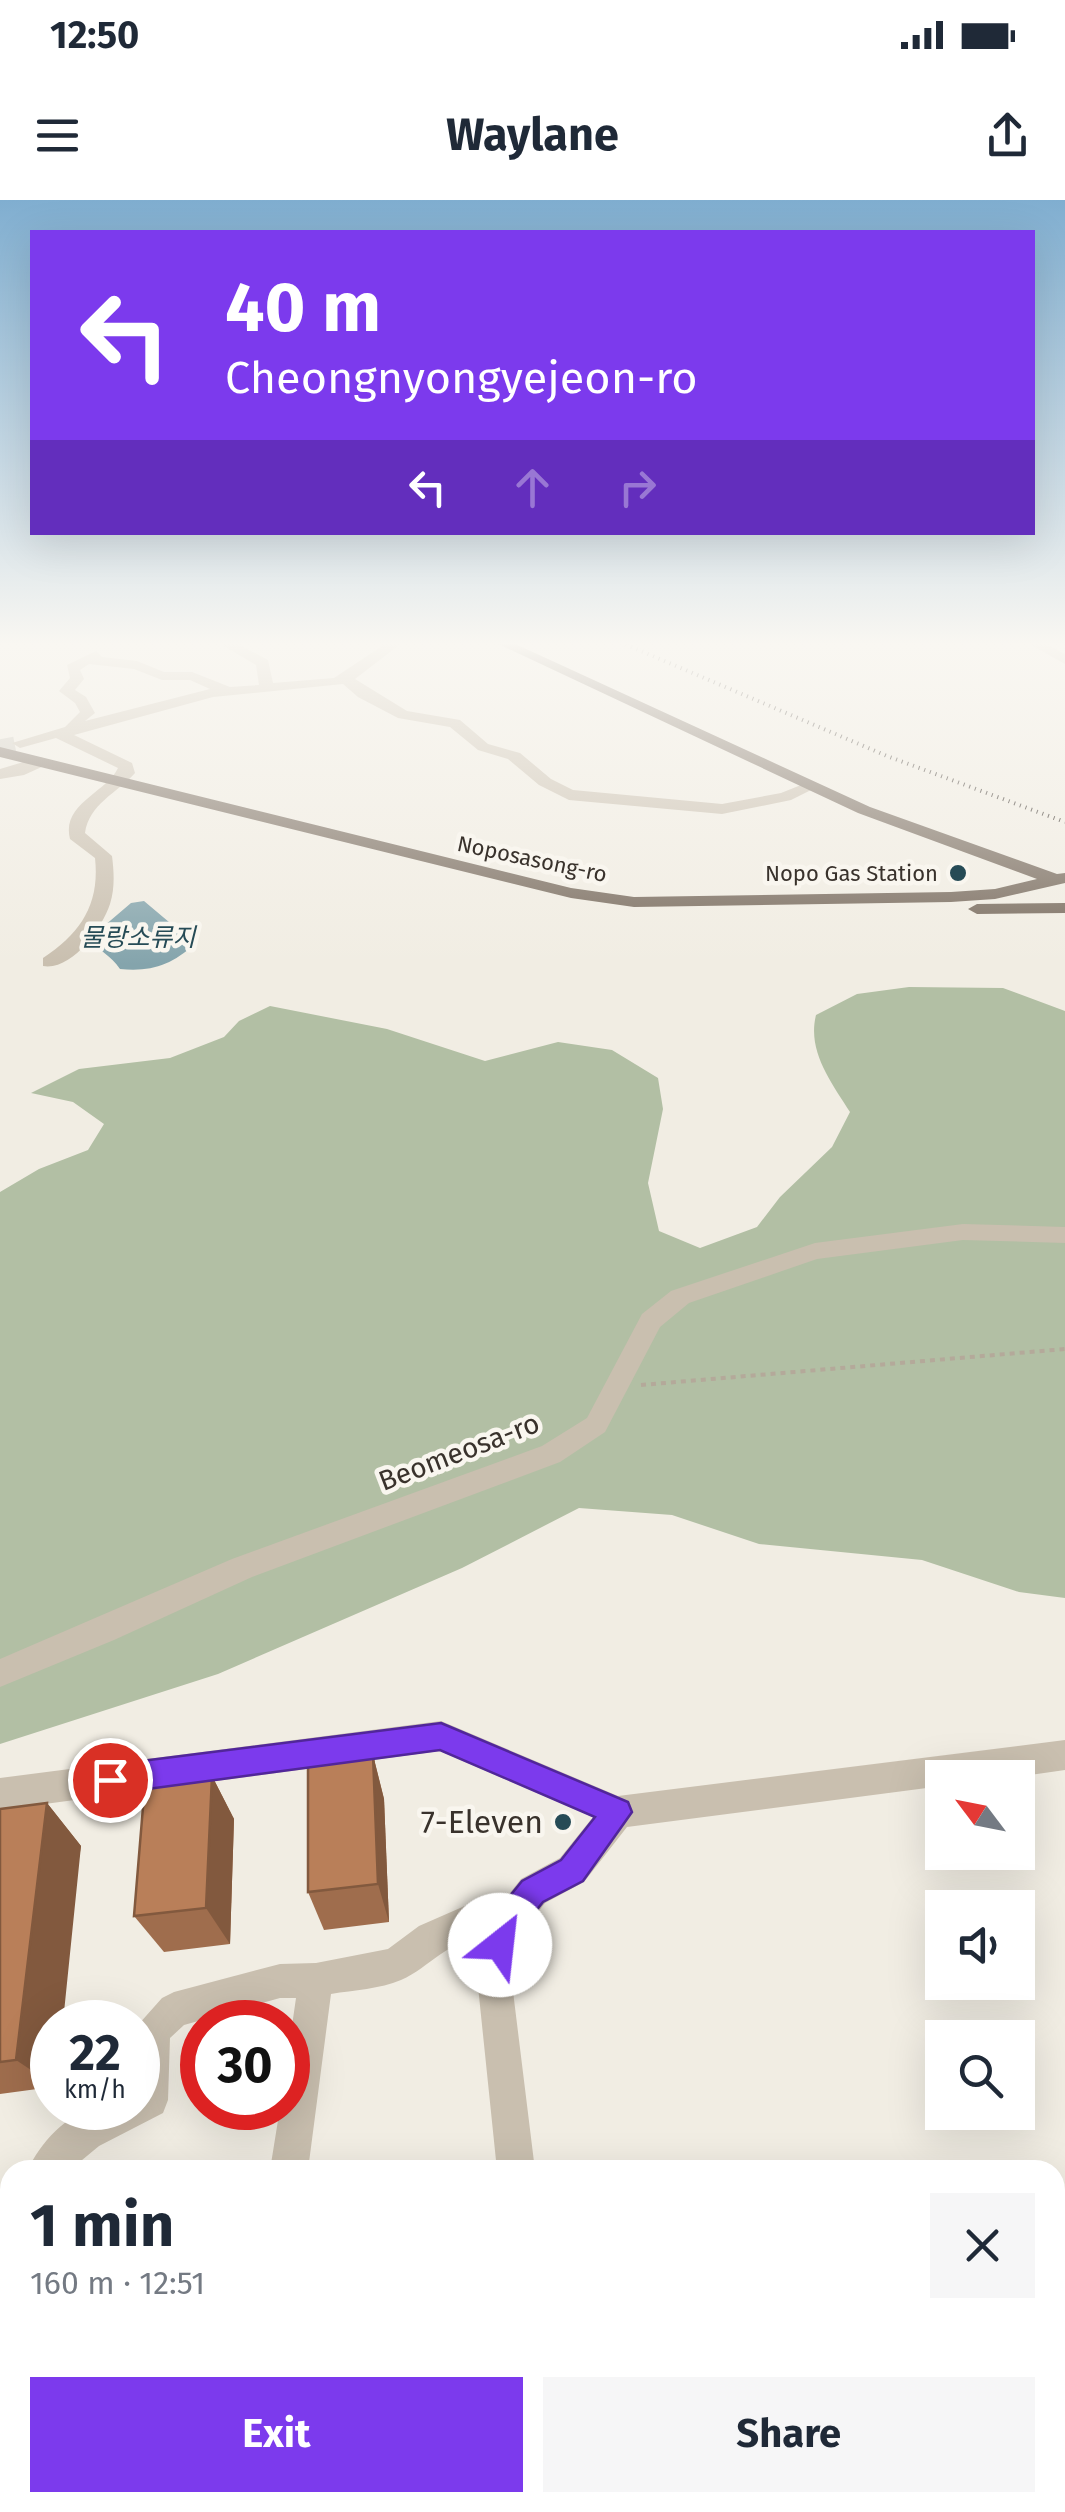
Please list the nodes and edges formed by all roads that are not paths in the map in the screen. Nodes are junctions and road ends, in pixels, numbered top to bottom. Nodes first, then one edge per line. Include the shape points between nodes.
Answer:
1 (97, 750) edge
2 (495, 750) edge
3 (733, 750) edge
4 (769, 750) edge
5 (0, 752) tunnel mouth
6 (40, 762) junction
7 (6, 771) edge
8 (111, 786) junction
9 (811, 786) junction
10 (965, 848) junction
11 (1064, 877) edge
12 (951, 897) junction
13 (1065, 908) edge
14 (50, 962) dead end
15 (1065, 1235) edge
16 (0, 1673) edge
17 (1065, 1755) edge
18 (0, 1794) edge
19 (618, 1812) junction
20 (506, 1924) junction
21 (316, 1980) junction
22 (160, 2023) edge
23 (92, 2130) edge
24 (53, 2160) edge
25 (290, 2160) edge
26 (515, 2160) edge

1 - 8 street via 126,766
2 - 9 street via 577,796 722,810
3 - 9 main road
4 - 11 main road
5 - 6 main road, Noposasong-ro
6 - 7 street
6 - 8 main road, Noposasong-ro
7 - 8 main road, Noposasong-ro
8 - 12 main road, Noposasong-ro via 533,886 634,902
8 - 13 main road, Noposasong-ro via 507,894 598,912
8 - 14 street via 76,824 76,835 103,856 104,905 88,930
9 - 10 main road
10 - 11 main road
10 - 12 main road via 985,876 982,884
11 - 12 main road, Noposasong-ro
15 - 16 street, Beomeosa-ro via 963,1232 814,1251 680,1297 651,1321 596,1425 551,1454 242,1568
17 - 19 street
18 - 19 street via 441,1736
19 - 20 street via 572,1870 533,1891
20 - 21 street via 467,1922 395,1964
20 - 26 street via 492,1967
21 - 22 street via 280,1981 174,2010
21 - 25 street
23 - 24 street

